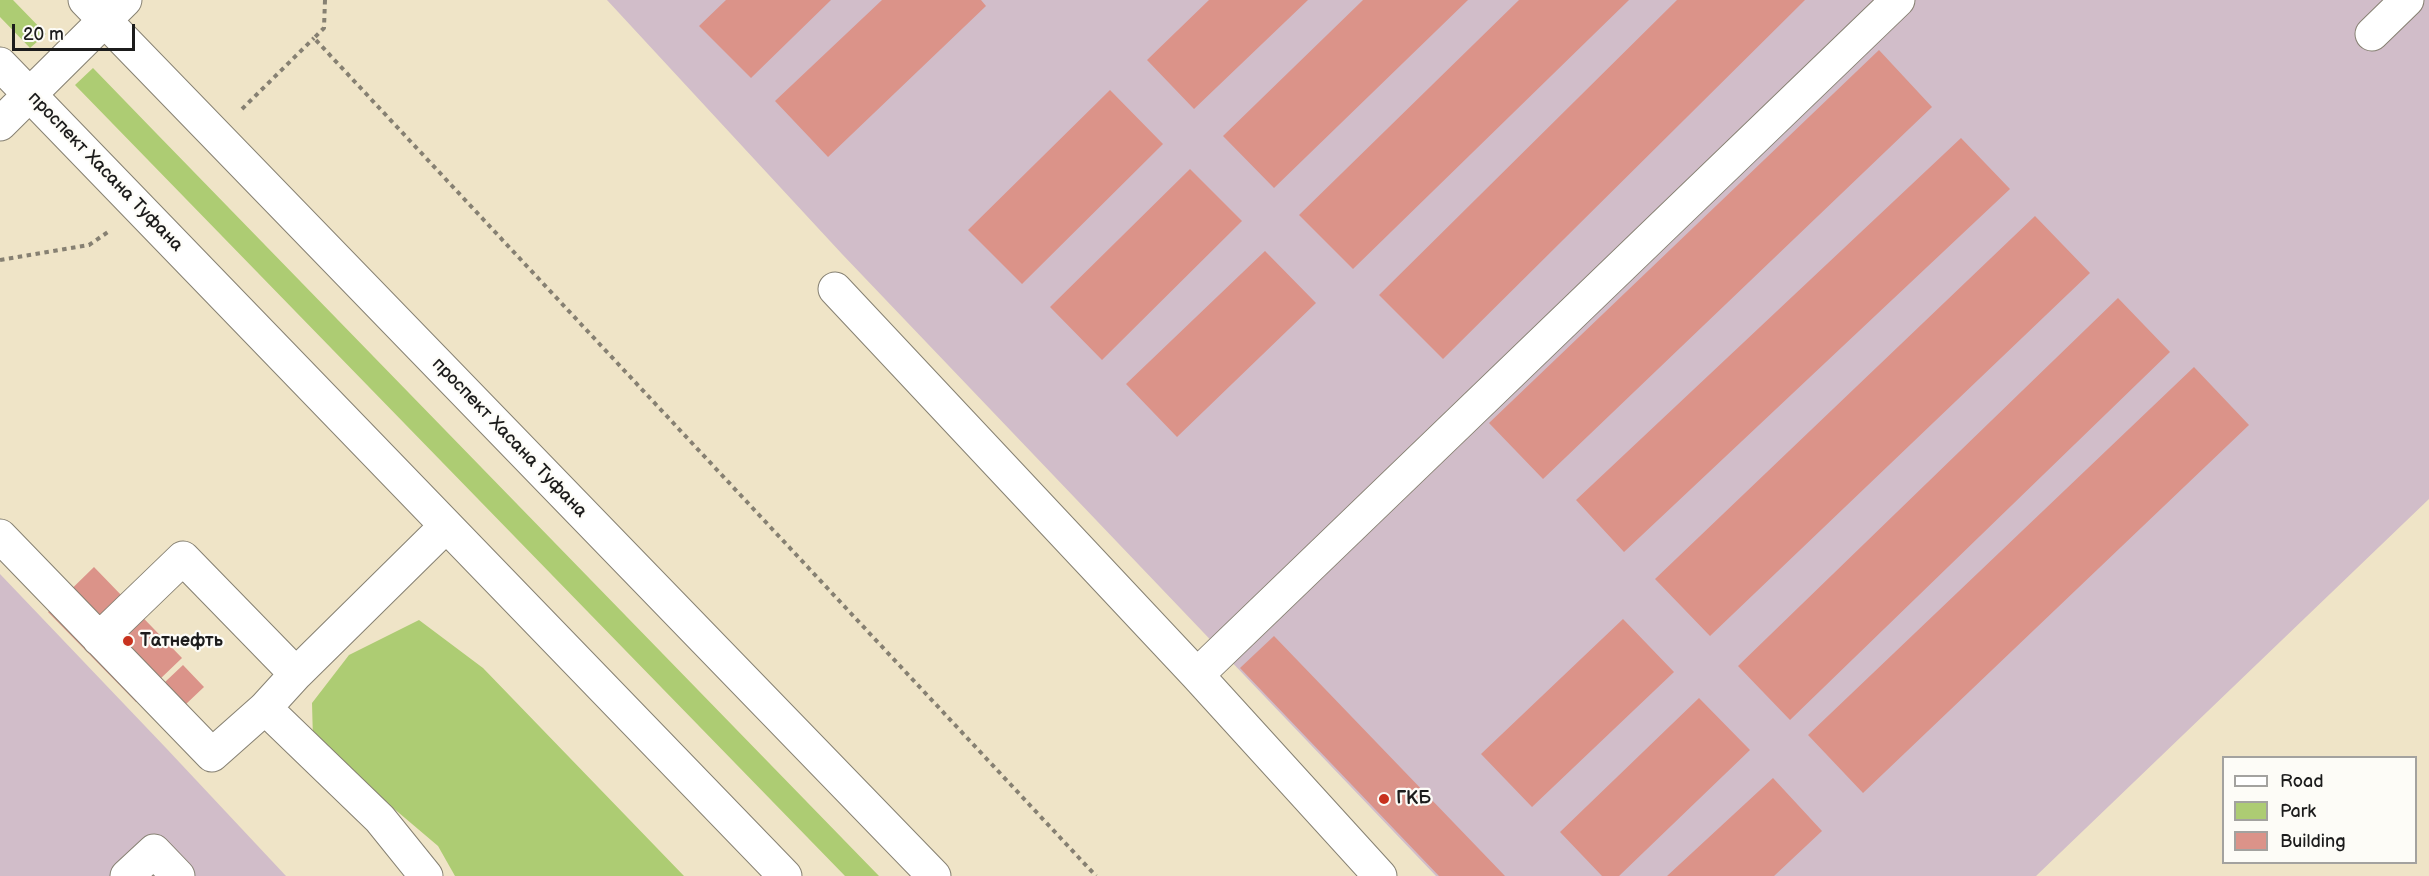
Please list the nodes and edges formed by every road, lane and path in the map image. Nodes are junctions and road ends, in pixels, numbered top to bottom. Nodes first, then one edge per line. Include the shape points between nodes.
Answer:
1 (325, 0) edge
2 (1898, 0) edge
3 (2407, 0) edge
4 (105, 7) edge
5 (2372, 34) dead end
6 (314, 38) junction
7 (0, 64) edge
8 (29, 94) junction
9 (235, 116) dead end
10 (0, 124) edge
11 (108, 232) dead end
12 (0, 260) edge
13 (835, 289) dead end
14 (446, 526) junction
15 (0, 536) edge
16 (99, 639) junction
17 (296, 674) junction
18 (1197, 675) junction
19 (265, 708) junction
20 (127, 876) edge
21 (178, 876) edge
22 (426, 876) edge
23 (785, 876) edge
24 (934, 876) edge
25 (1096, 876) edge
26 (1380, 876) edge

1 - 6 path via 324,28
2 - 18 main road
3 - 5 main road
4 - 8 main road
4 - 24 main road, проспект Хасана Туфана
6 - 9 path
6 - 25 path
7 - 8 main road, проспект Хасана Туфана
8 - 10 main road
8 - 14 main road, проспект Хасана Туфана
11 - 12 path via 89,245
13 - 18 main road
14 - 17 main road
14 - 23 main road, проспект Хасана Туфана
15 - 16 main road
16 - 17 main road via 183,558
16 - 19 main road via 212,755
17 - 19 main road
18 - 26 main road
19 - 22 main road via 380,819
20 - 21 main road via 154,851

